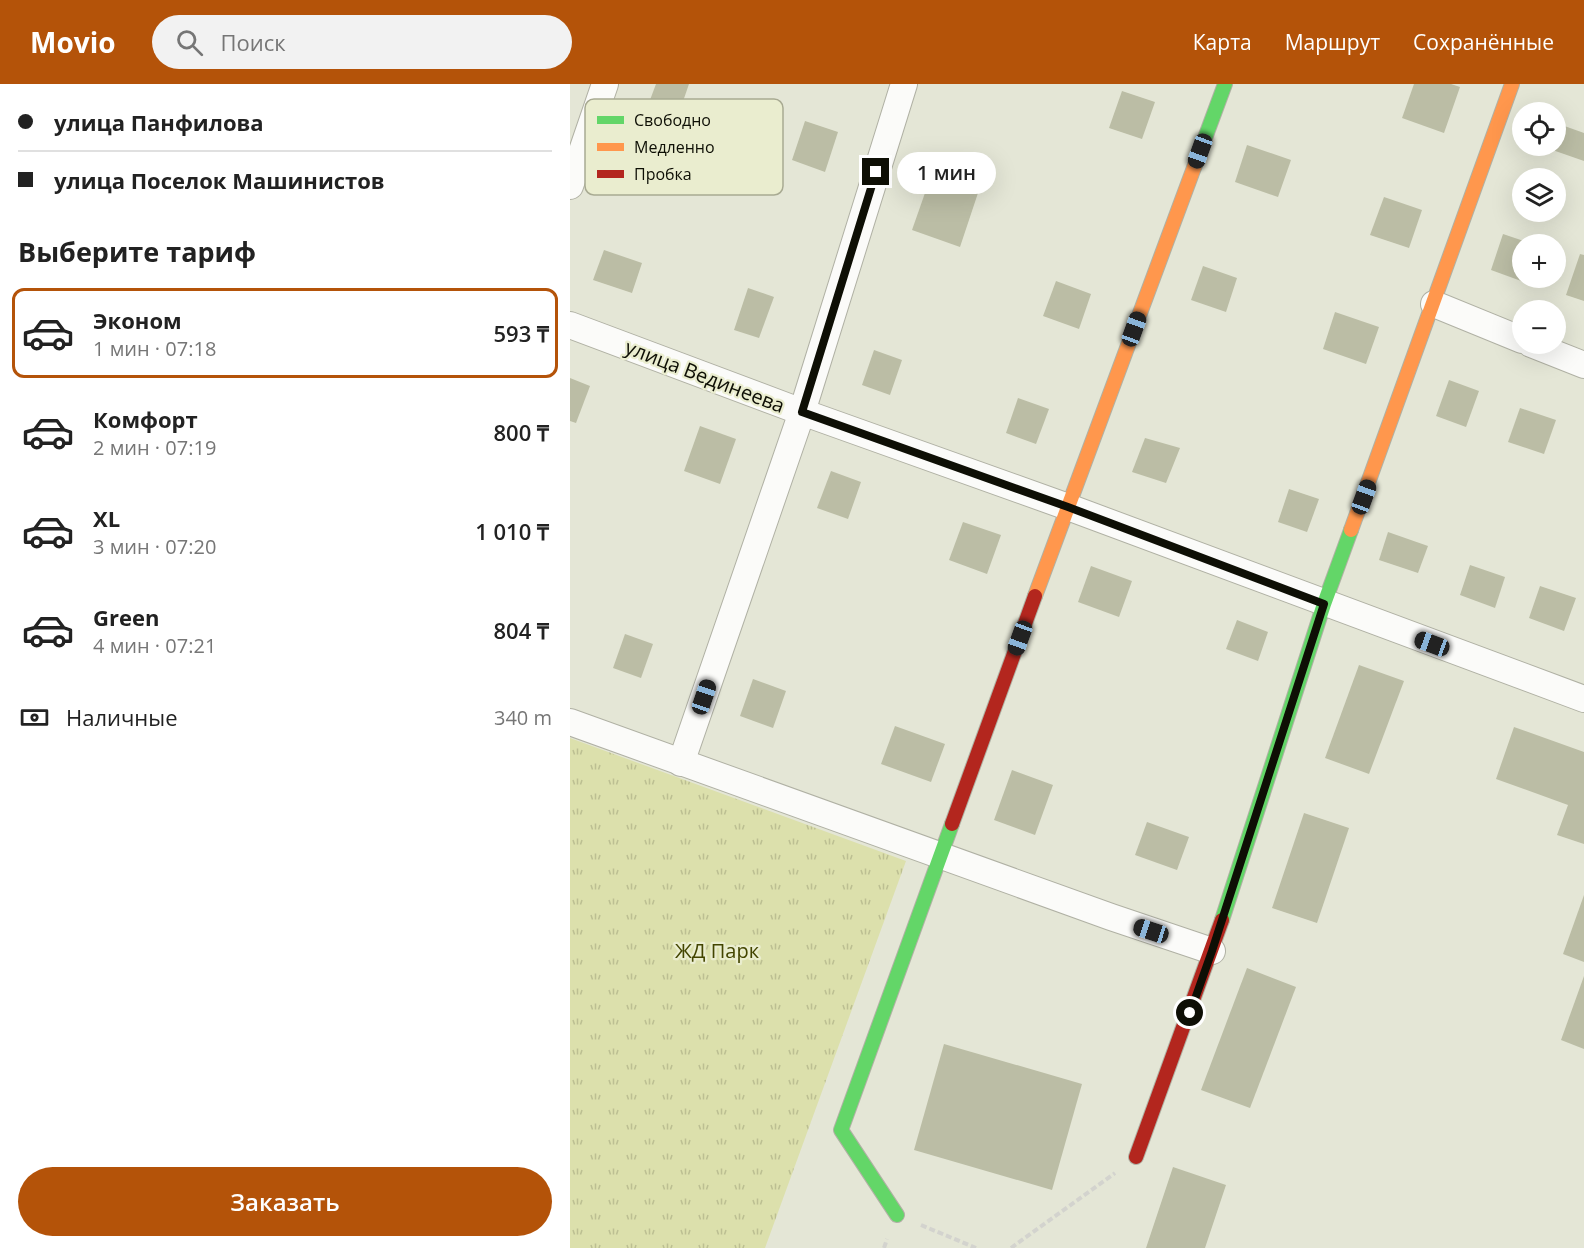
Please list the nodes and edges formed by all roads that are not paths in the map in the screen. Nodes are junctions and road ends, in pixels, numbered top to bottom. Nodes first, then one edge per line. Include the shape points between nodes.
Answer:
1 (605, 84) edge
2 (904, 84) edge
3 (1225, 84) edge
4 (1512, 84) edge
5 (600, 99) edge
6 (585, 142) edge
7 (570, 186) edge
8 (1434, 304) junction
9 (570, 326) edge
10 (1512, 336) edge
11 (1556, 354) edge
12 (1584, 365) edge
13 (802, 412) junction
14 (1068, 507) junction
15 (1324, 604) junction
16 (1584, 699) edge
17 (570, 722) edge
18 (681, 763) junction
19 (941, 855) junction
20 (1212, 951) junction
21 (1136, 1157) road end
22 (897, 1215) road end

1 - 5 street
2 - 13 street
3 - 14 street
4 - 8 street
6 - 7 street
8 - 10 street
8 - 15 street
9 - 13 street, улица Вединеева
11 - 12 street
13 - 14 street, улица Вединеева
13 - 18 street
14 - 15 street, улица Вединеева
14 - 19 street
15 - 16 street, улица Вединеева
15 - 20 street
17 - 18 street
18 - 19 street
19 - 20 street
19 - 22 street via 841,1130
20 - 21 street

